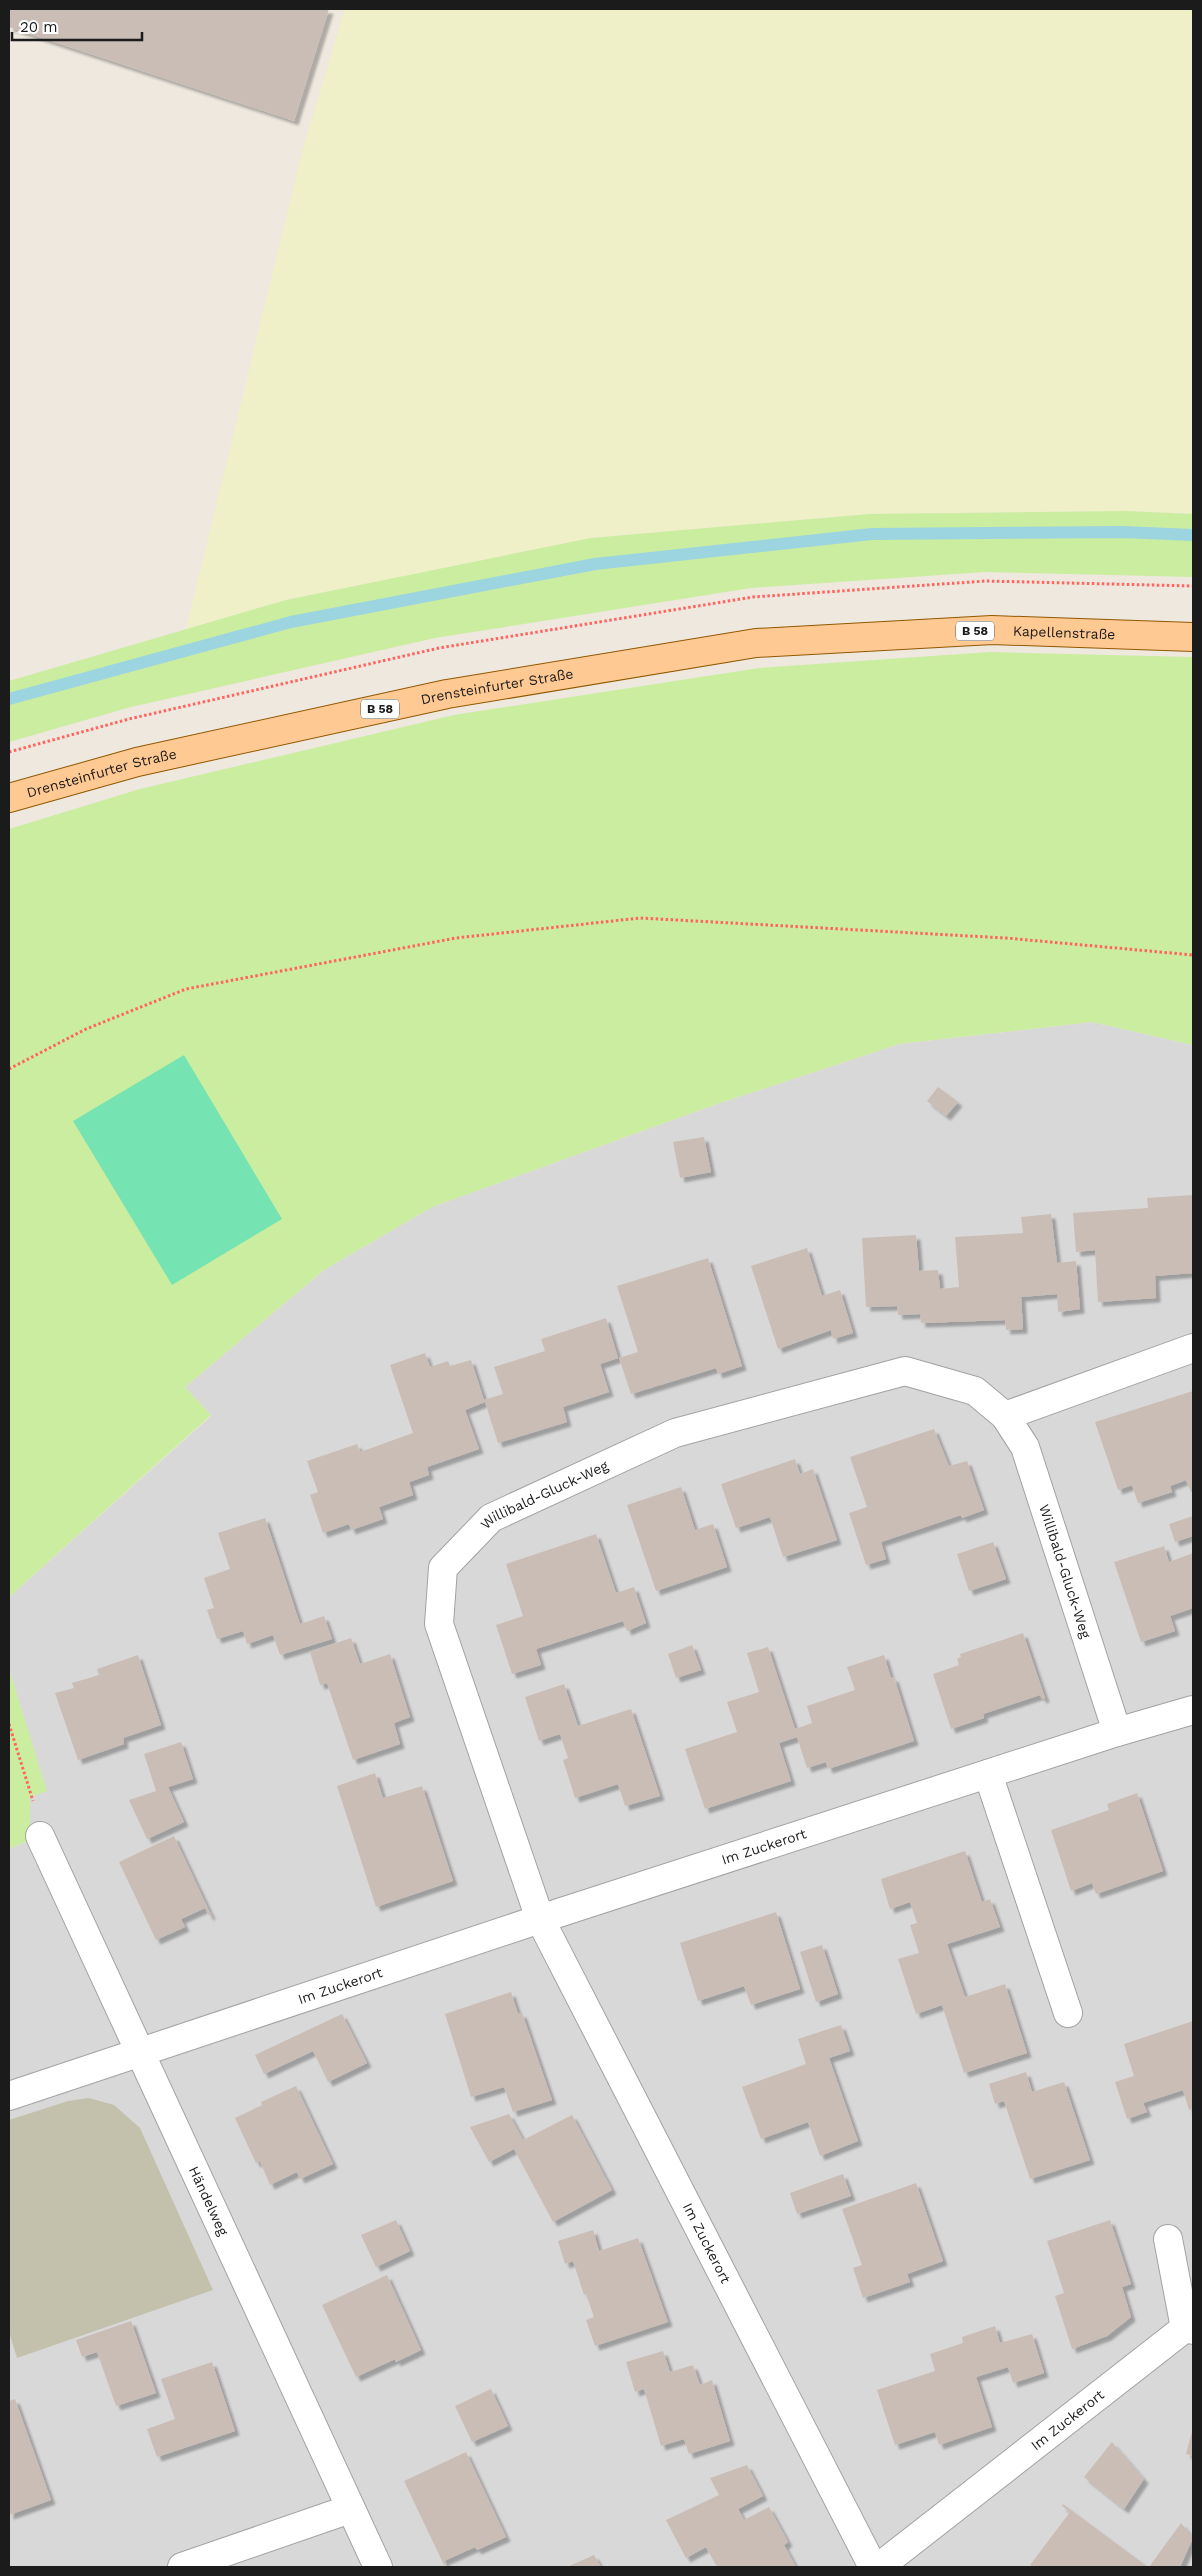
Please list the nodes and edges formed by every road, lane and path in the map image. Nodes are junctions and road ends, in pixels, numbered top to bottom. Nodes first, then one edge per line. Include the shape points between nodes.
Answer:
1 (1193, 637) edge
2 (756, 643) joint
3 (9, 798) edge
4 (1193, 955) edge
5 (9, 1069) edge
6 (1193, 1348) edge
7 (1005, 1416) junction
8 (1193, 1710) edge
9 (9, 1724) edge
10 (1117, 1732) junction
11 (988, 1774) junction
12 (40, 1836) joint
13 (540, 1920) junction
14 (1068, 2013) dead end
15 (139, 2052) junction
16 (9, 2096) edge
17 (1168, 2239) dead end
18 (1189, 2329) edge
19 (350, 2509) junction
20 (182, 2567) edge
21 (378, 2567) edge
22 (873, 2567) edge
23 (879, 2567) edge

1 - 2 main road, Kapellenstraße / B 58 via 992,630
2 - 3 main road, Drensteinfurter Straße / B 58 via 447,694 137,762
4 - 5 path via 1006,938 640,918 456,938 186,989 86,1029
6 - 7 street
7 - 10 street, Willibald-Gluck-Weg via 1025,1447
7 - 13 street, Willibald-Gluck-Weg via 975,1391 905,1371 675,1433 491,1518 443,1568 439,1624
8 - 10 street, Im Zuckerort
9 - 12 path via 31,1789
10 - 11 street, Im Zuckerort
11 - 13 street, Im Zuckerort
11 - 14 street
12 - 15 street, Händelweg
13 - 15 street, Im Zuckerort
13 - 22 street, Im Zuckerort
15 - 16 street, Im Zuckerort
15 - 19 street, Händelweg
17 - 18 street, Im Zuckerort
18 - 23 street, Im Zuckerort
19 - 20 street
19 - 21 street, Händelweg

